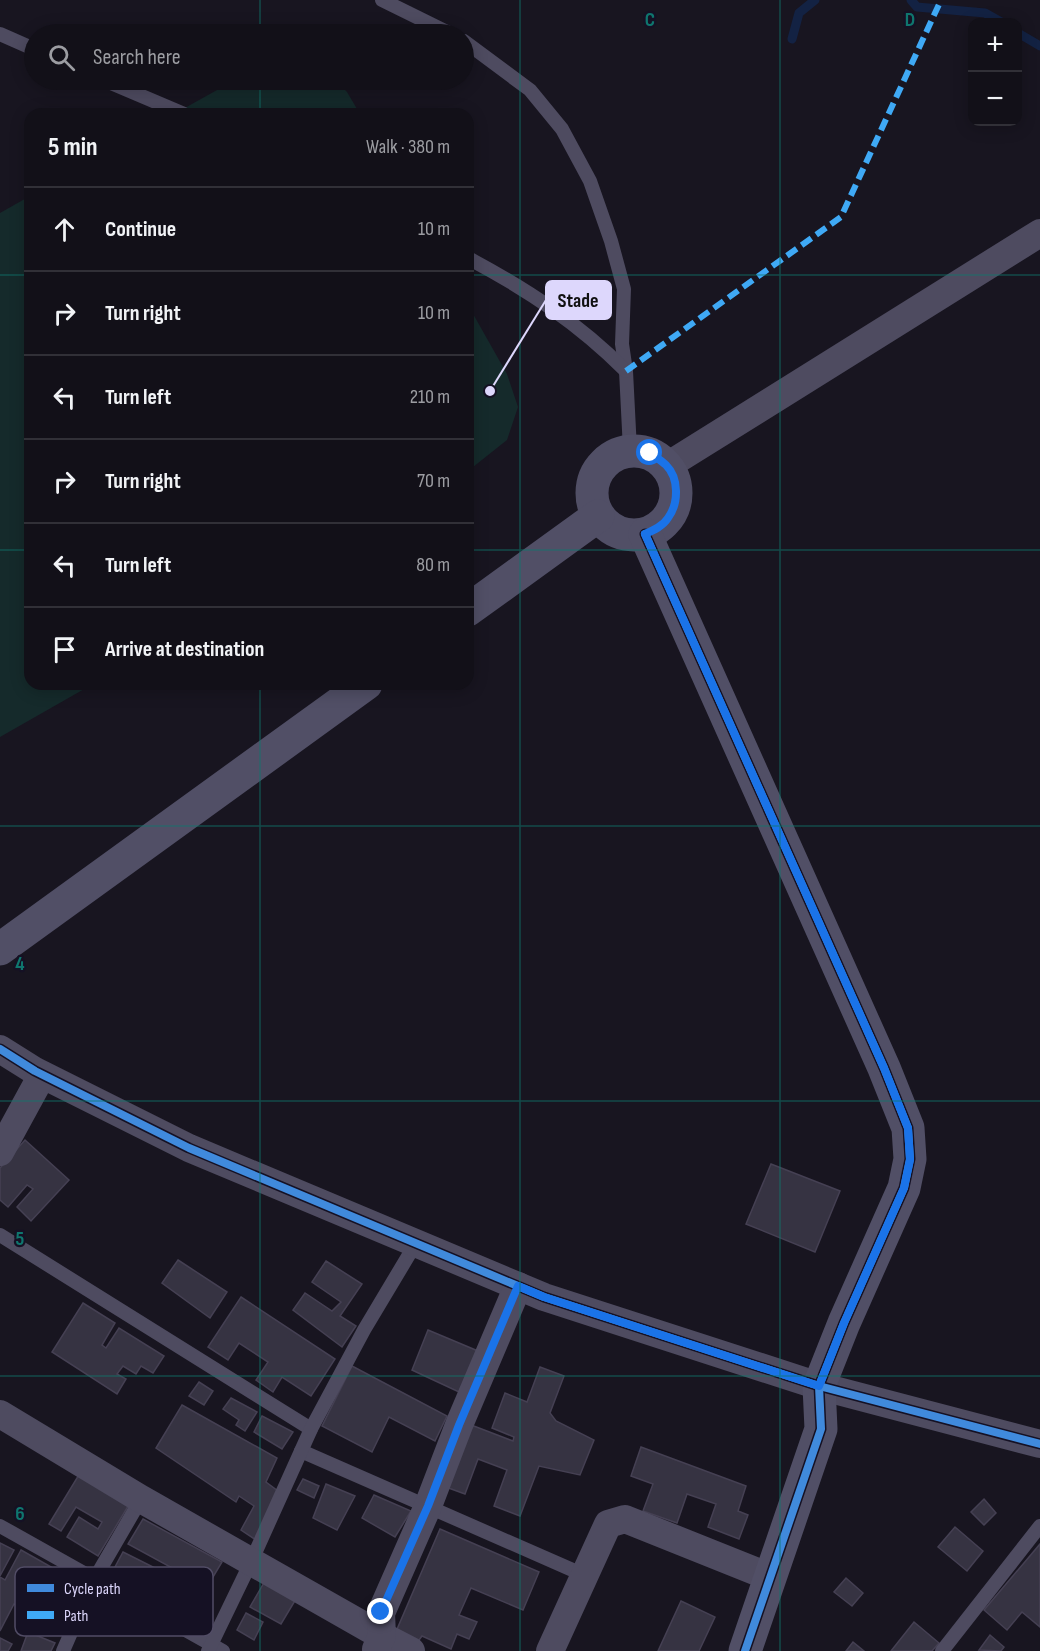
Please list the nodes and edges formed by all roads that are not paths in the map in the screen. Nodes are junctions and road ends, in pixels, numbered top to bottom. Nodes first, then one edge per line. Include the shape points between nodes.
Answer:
1 (382, 0) edge
2 (431, 24) edge
3 (0, 34) edge
4 (24, 45) edge
5 (474, 48) edge
6 (128, 90) edge
7 (170, 108) edge
8 (1040, 232) edge
9 (474, 261) edge
10 (626, 371) junction
11 (630, 450) junction
12 (667, 466) junction
13 (598, 516) junction
14 (645, 534) junction
15 (474, 606) edge
16 (358, 690) edge
17 (0, 950) edge
18 (0, 1049) edge
19 (42, 1075) junction
20 (0, 1152) edge
21 (0, 1235) edge
22 (416, 1243) junction
23 (518, 1286) junction
24 (819, 1386) junction
25 (0, 1414) edge
26 (311, 1429) junction
27 (1040, 1444) edge
28 (301, 1451) junction
29 (141, 1499) junction
30 (428, 1506) junction
31 (0, 1526) edge
32 (1040, 1526) edge
33 (251, 1562) junction
34 (71, 1567) edge
35 (102, 1567) edge
36 (584, 1575) junction
37 (770, 1577) junction
38 (70, 1636) edge
39 (191, 1636) edge
40 (379, 1644) edge
41 (214, 1649) edge
42 (63, 1651) edge
43 (411, 1651) edge
44 (550, 1651) edge
45 (745, 1651) edge
46 (942, 1651) edge

1 - 2 lane
3 - 4 lane
5 - 10 lane via 530,90 562,129 590,181 624,289 622,344
6 - 7 lane
8 - 12 street
9 - 10 lane via 573,323
10 - 11 lane
11 - 12 street via 650,453
11 - 13 street via 603,462 595,474 591,488
12 - 14 street via 677,492 675,506 668,519
13 - 14 street via 618,533
13 - 15 street
14 - 24 street via 908,1128 910,1160 904,1188
16 - 17 street
18 - 19 street
19 - 20 street
19 - 22 street via 189,1148
21 - 26 lane
22 - 23 street
22 - 26 lane
23 - 24 street
23 - 30 street
24 - 27 street
24 - 37 street via 821,1429
25 - 29 street
26 - 28 lane
28 - 30 lane
28 - 33 lane
29 - 33 street
29 - 35 lane
30 - 36 lane
30 - 40 street via 381,1612
31 - 34 lane
32 - 46 lane
33 - 40 street
33 - 41 lane
36 - 37 street via 608,1524 625,1519
36 - 44 street
37 - 45 street
38 - 42 lane
39 - 41 lane
40 - 43 street

